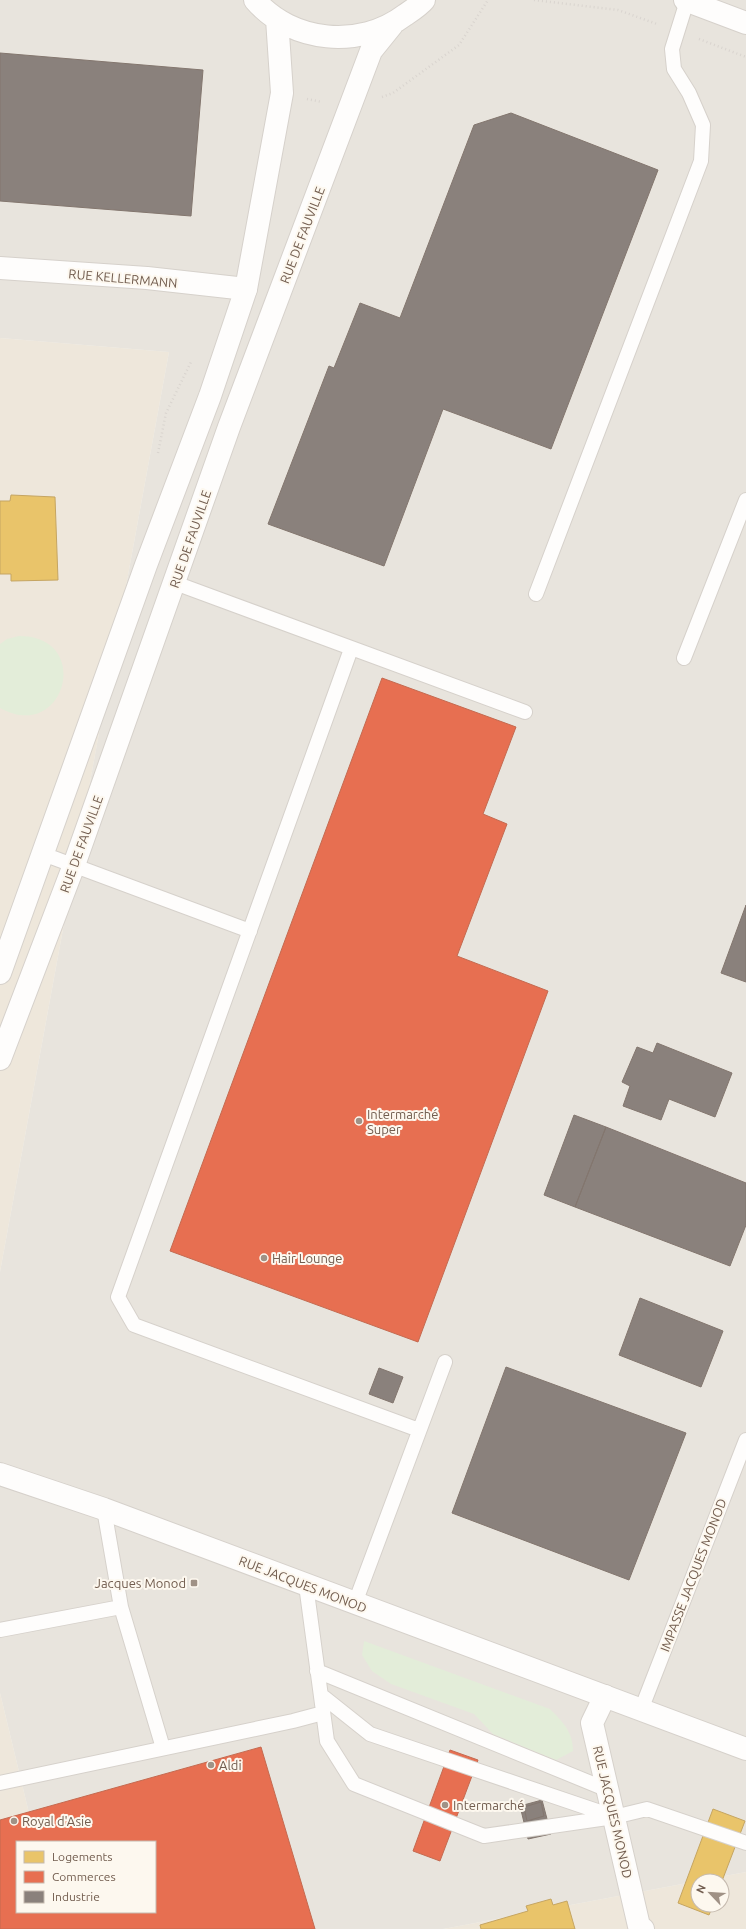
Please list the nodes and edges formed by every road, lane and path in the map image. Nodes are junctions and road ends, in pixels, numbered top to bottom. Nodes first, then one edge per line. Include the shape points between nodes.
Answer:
1 (255, 0) edge
2 (424, 0) edge
3 (534, 0) edge
4 (686, 0) edge
5 (276, 19) junction
6 (746, 23) edge
7 (392, 25) junction
8 (678, 32) junction
9 (746, 57) edge
10 (0, 268) edge
11 (246, 289) junction
12 (746, 500) edge
13 (175, 582) junction
14 (536, 594) dead end
15 (351, 649) junction
16 (684, 658) dead end
17 (525, 712) dead end
18 (43, 854) junction
19 (74, 866) junction
20 (250, 931) junction
21 (0, 973) edge
22 (0, 1059) edge
23 (445, 1362) dead end
24 (420, 1430) junction
25 (746, 1440) edge
26 (0, 1474) edge
27 (104, 1509) junction
28 (306, 1585) junction
29 (355, 1603) junction
30 (121, 1607) junction
31 (0, 1630) edge
32 (317, 1671) junction
33 (321, 1695) junction
34 (605, 1696) junction
35 (641, 1710) junction
36 (323, 1713) junction
37 (164, 1748) junction
38 (746, 1749) edge
39 (0, 1783) edge
40 (608, 1790) junction
41 (614, 1817) junction
42 (746, 1843) edge
43 (639, 1928) edge

1 - 5 main road
2 - 7 main road
3 - 8 path via 618,10
4 - 6 main road
4 - 8 lane
5 - 7 main road via 304,32 334,38 364,35
5 - 11 main road via 282,93
7 - 13 main road, RUE DE FAUVILLE via 371,50 229,427
8 - 9 path
8 - 14 lane via 672,49 674,69 689,93 703,125 701,161
10 - 11 main road, RUE KELLERMANN via 147,278
11 - 18 main road via 210,396 146,565
12 - 16 lane
13 - 15 lane
13 - 19 main road, RUE DE FAUVILLE
15 - 17 lane
15 - 20 lane
18 - 19 lane
18 - 21 main road
19 - 20 lane
19 - 22 main road, RUE DE FAUVILLE
20 - 24 lane via 118,1297 134,1324
23 - 24 lane
24 - 29 lane
25 - 35 lane, IMPASSE JACQUES MONOD
26 - 27 main road, RUE JACQUES MONOD
27 - 28 main road, RUE JACQUES MONOD
27 - 30 lane
28 - 29 main road, RUE JACQUES MONOD
28 - 32 lane
29 - 34 main road, RUE JACQUES MONOD
30 - 31 lane
30 - 37 lane
32 - 33 lane
32 - 40 lane
33 - 36 lane
33 - 41 lane via 370,1734
34 - 35 main road, RUE JACQUES MONOD
34 - 40 main road, RUE JACQUES MONOD via 592,1724
35 - 38 main road, RUE JACQUES MONOD
36 - 37 lane
36 - 41 lane via 327,1741 354,1784 484,1836
37 - 39 lane
40 - 41 main road, RUE JACQUES MONOD
41 - 42 lane via 647,1809
41 - 43 main road, RUE JACQUES MONOD

